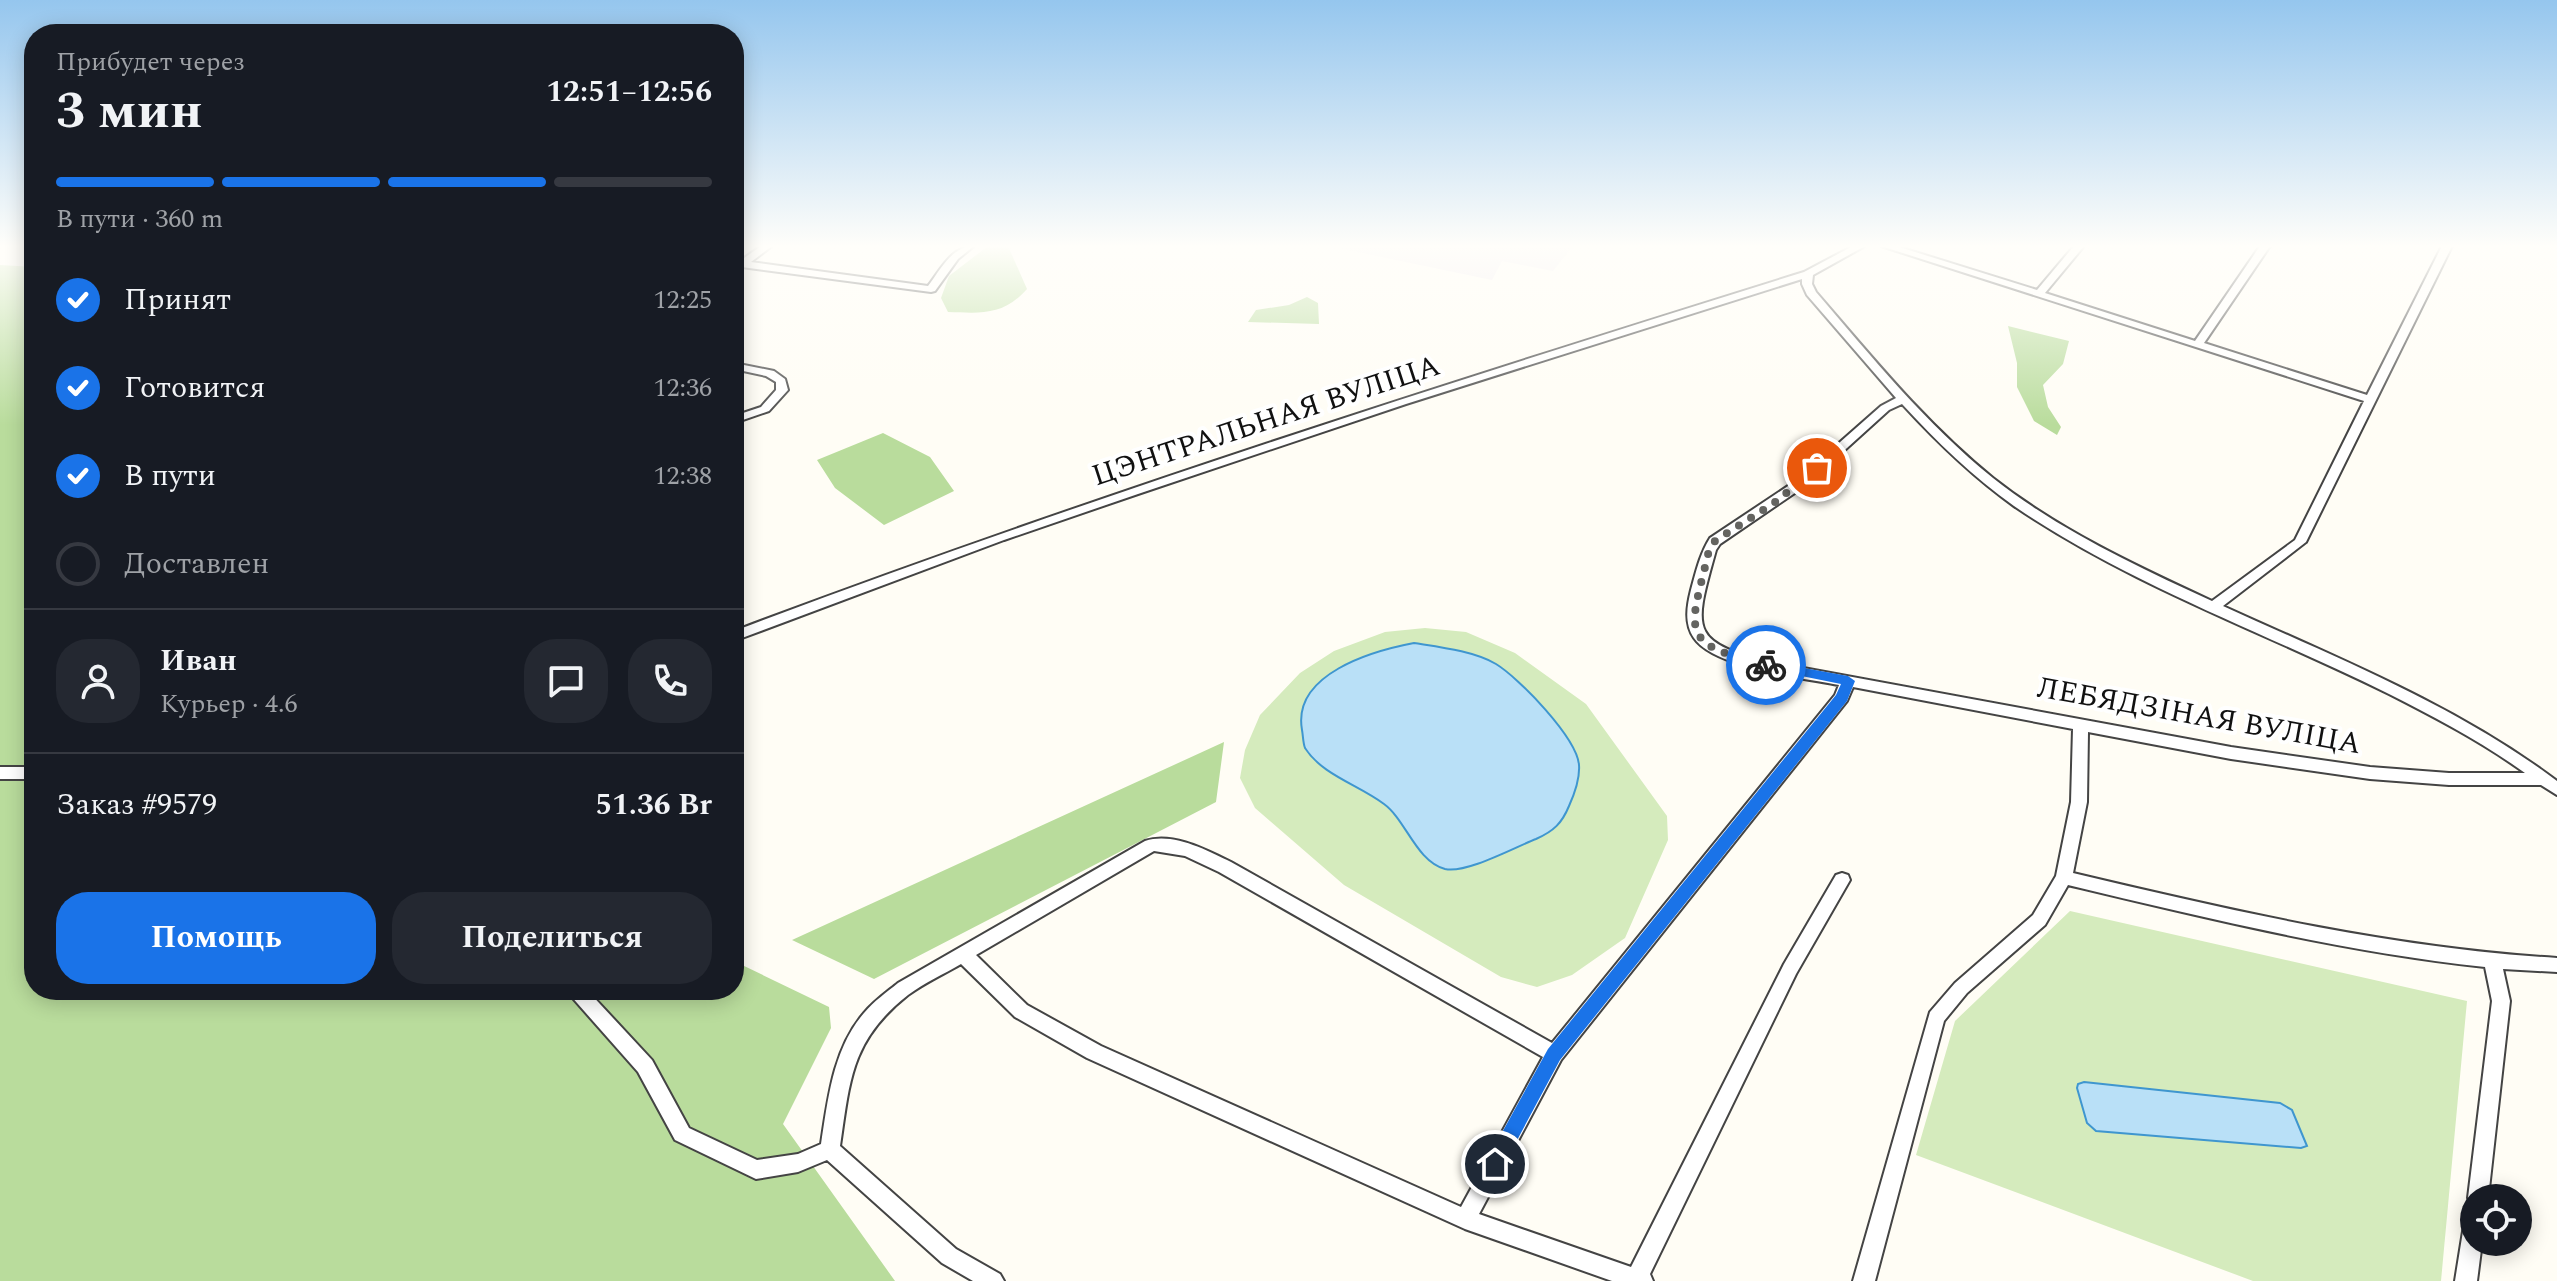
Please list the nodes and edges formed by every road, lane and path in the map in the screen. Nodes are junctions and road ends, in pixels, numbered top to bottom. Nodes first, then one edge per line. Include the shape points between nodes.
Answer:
1 (1707, 306) edge
2 (1822, 306) edge
3 (2081, 306) edge
4 (2224, 306) edge
5 (2417, 306) edge
6 (2199, 343) junction
7 (744, 368) edge
8 (1903, 399) junction
9 (2369, 399) junction
10 (744, 416) edge
11 (2213, 607) junction
12 (744, 632) edge
13 (1848, 681) junction
14 (2081, 726) junction
15 (0, 773) edge
16 (24, 773) edge
17 (2543, 779) junction
18 (2557, 789) edge
19 (2064, 877) junction
20 (1842, 880) dead end
21 (964, 955) junction
22 (2493, 963) junction
23 (2557, 965) edge
24 (585, 1000) edge
25 (1554, 1054) junction
26 (830, 1150) junction
27 (2480, 1184) edge
28 (1465, 1219) junction
29 (2470, 1256) edge
30 (1639, 1280) edge
31 (993, 1281) edge
32 (1864, 1281) edge
33 (2466, 1281) edge

1 - 12 street, ЦЭНТРАЛЬНАЯ ВУЛІЦА via 1324,427 1001,537
2 - 8 street
3 - 6 street
4 - 6 street
5 - 9 street
6 - 9 street
7 - 10 street via 770,373 781,381 782,390 765,409
8 - 11 street via 1967,462 2017,501 2169,589
8 - 13 street, ЛЕБЯДЗІНАЯ ВУЛІЦА via 1885,408 1801,483 1715,541 1693,612 1696,631 1708,648
9 - 11 street via 2300,542
11 - 17 street via 2487,739
13 - 14 street, ЛЕБЯДЗІНАЯ ВУЛІЦА
13 - 25 street via 1842,697
14 - 17 street, ЛЕБЯДЗІНАЯ ВУЛІЦА via 2370,773
14 - 19 street via 2079,802
15 - 16 street
17 - 18 street
19 - 22 street via 2336,937
19 - 32 street via 2039,920 1961,988 1936,1018
20 - 30 street via 1783,982
21 - 25 street via 1151,845 1171,844 1225,867
21 - 26 street via 904,988 869,1019 852,1050
21 - 28 street via 1021,1011 1094,1052
22 - 23 street
22 - 27 street via 2501,1001
24 - 26 street via 645,1066 682,1134 756,1170 798,1163
25 - 28 street
26 - 31 street via 949,1256
28 - 30 street
29 - 33 street

